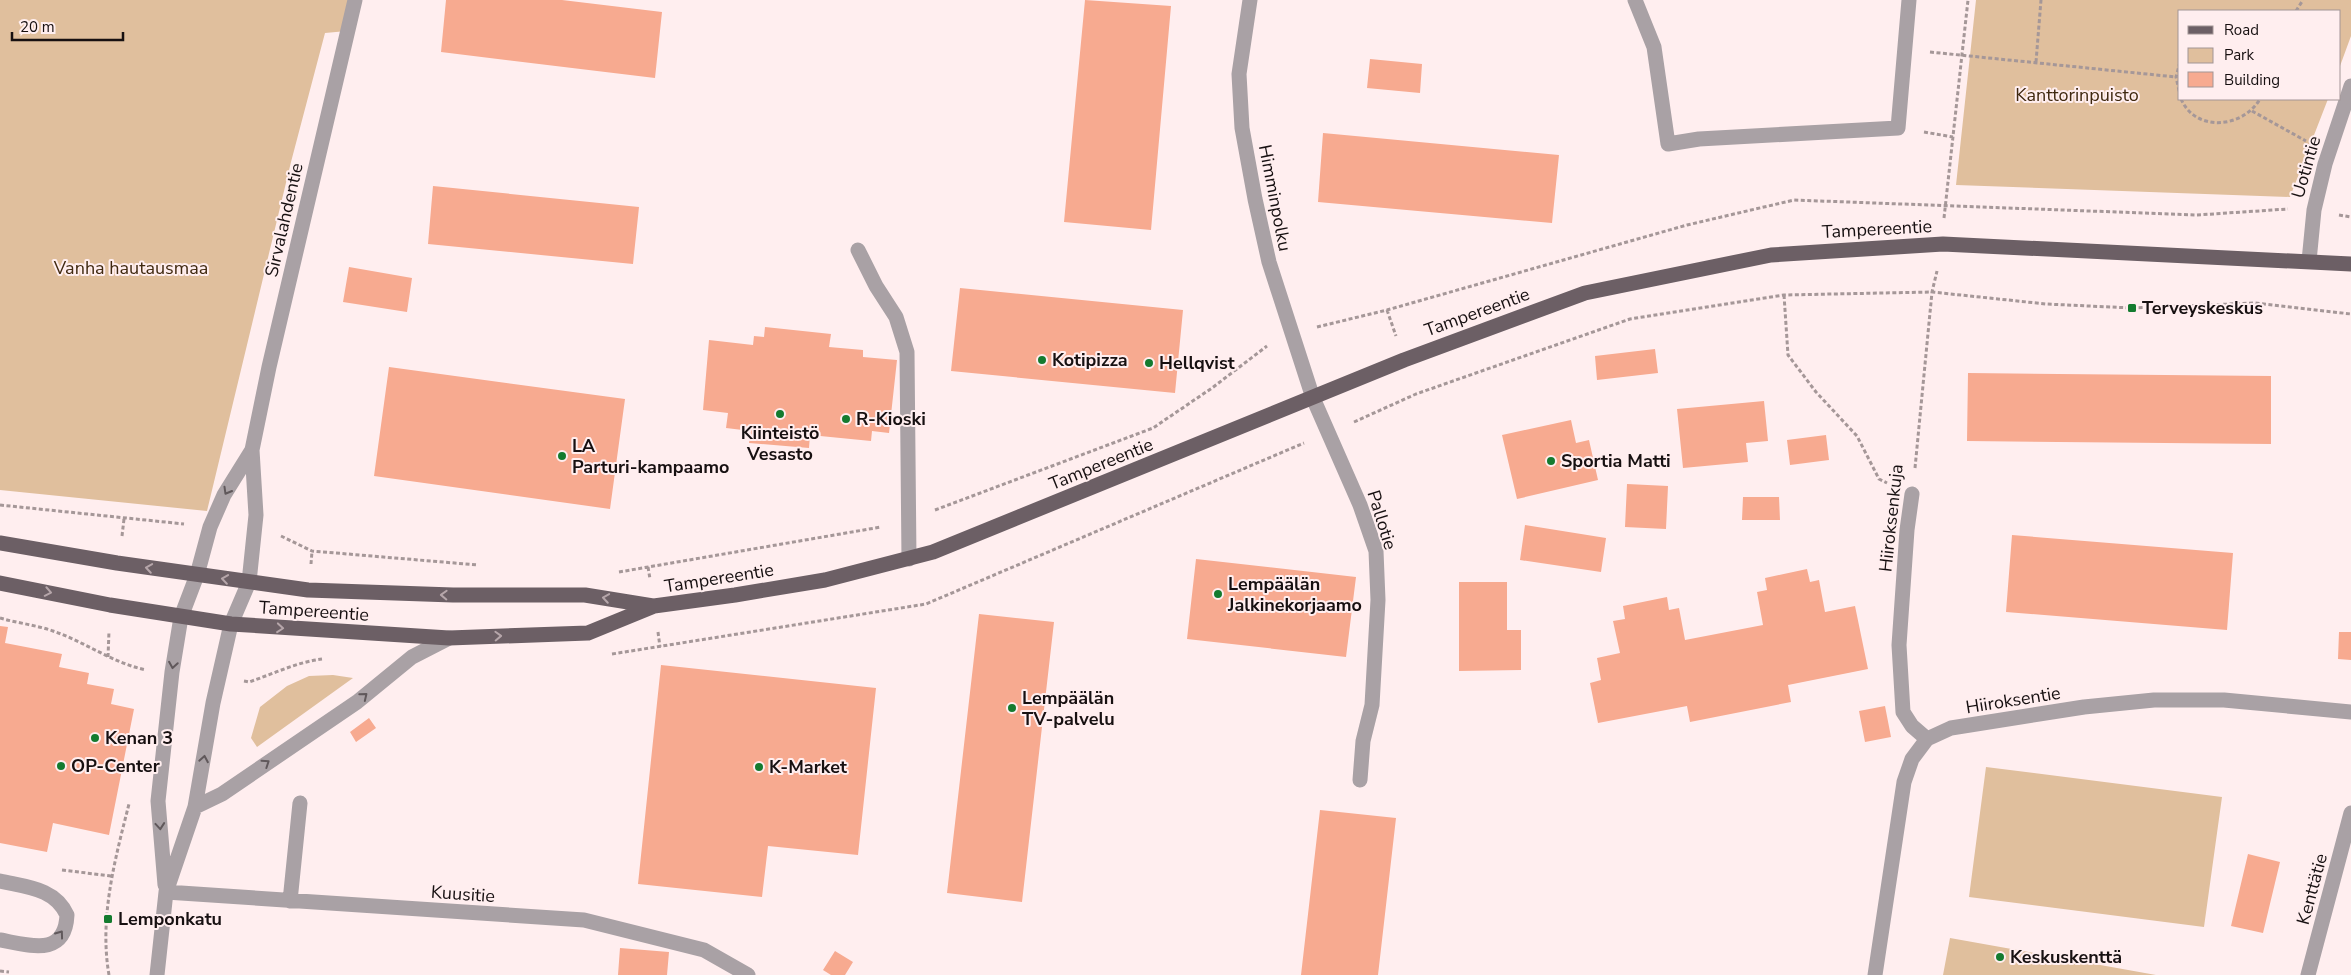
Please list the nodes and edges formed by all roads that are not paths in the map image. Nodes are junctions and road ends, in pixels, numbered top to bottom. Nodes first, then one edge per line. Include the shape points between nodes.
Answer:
1 (355, 0) edge
2 (1250, 0) edge
3 (1635, 0) edge
4 (1909, 0) edge
5 (2351, 86) edge
6 (858, 250) dead end
7 (2309, 260) junction
8 (2351, 264) edge
9 (1313, 398) junction
10 (252, 450) junction
11 (1912, 494) road end
12 (0, 543) edge
13 (909, 559) junction
14 (197, 575) junction
15 (249, 582) junction
16 (0, 583) edge
17 (654, 606) junction
18 (181, 617) junction
19 (231, 624) junction
20 (449, 638) junction
21 (2351, 712) edge
22 (1927, 738) junction
23 (1360, 780) dead end
24 (300, 803) dead end
25 (195, 807) junction
26 (2351, 813) edge
27 (0, 881) edge
28 (166, 892) junction
29 (290, 901) junction
30 (0, 940) edge
31 (157, 975) edge
32 (748, 975) edge
33 (1875, 975) edge
34 (2308, 975) edge

1 - 10 street, Sirvalahdentie
2 - 9 street, Himminpolku via 1239,74 1242,128 1269,262
3 - 4 street via 1654,47 1668,144 1898,128
5 - 7 street, Uotintie via 2314,210
6 - 13 street via 896,317 907,352
7 - 8 main road, Tampereentie
7 - 9 main road, Tampereentie via 1943,244 1771,255 1585,293 1404,360
9 - 13 main road, Tampereentie
9 - 23 street, Pallotie via 1360,505 1376,551 1378,600 1372,705 1363,741
10 -> 14 street, Sirvalahdentie via 224,495 210,526
10 - 15 street, Sirvalahdentie via 256,487
11 - 22 street, Hiiroksenkuja via 1898,644 1903,712 1912,726
14 -> 12 main road, Tampereentie
13 - 17 main road, Tampereentie via 825,580
15 -> 14 main road, Tampereentie
14 - 18 street, Sirvalahdentie
17 -> 15 main road, Tampereentie via 585,595 308,590
15 - 19 street, Sirvalahdentie
16 -> 18 main road, Tampereentie
20 -> 17 main road, Tampereentie via 588,633
18 - 19 main road, Tampereentie
18 -> 28 street via 158,801
19 -> 20 main road, Tampereentie
25 -> 19 street
25 -> 20 street via 222,794 349,707 412,657
21 - 22 street, Hiiroksentie via 2224,700 2154,700 1951,728
22 - 33 street via 1912,760 1904,782
24 - 29 street
25 - 28 street
26 - 34 street, Kenttätie
30 -> 27 street via 48,946 64,931 67,914 56,897
28 - 29 street, Kuusitie
28 - 31 street
29 - 32 street, Kuusitie via 584,920 704,950

